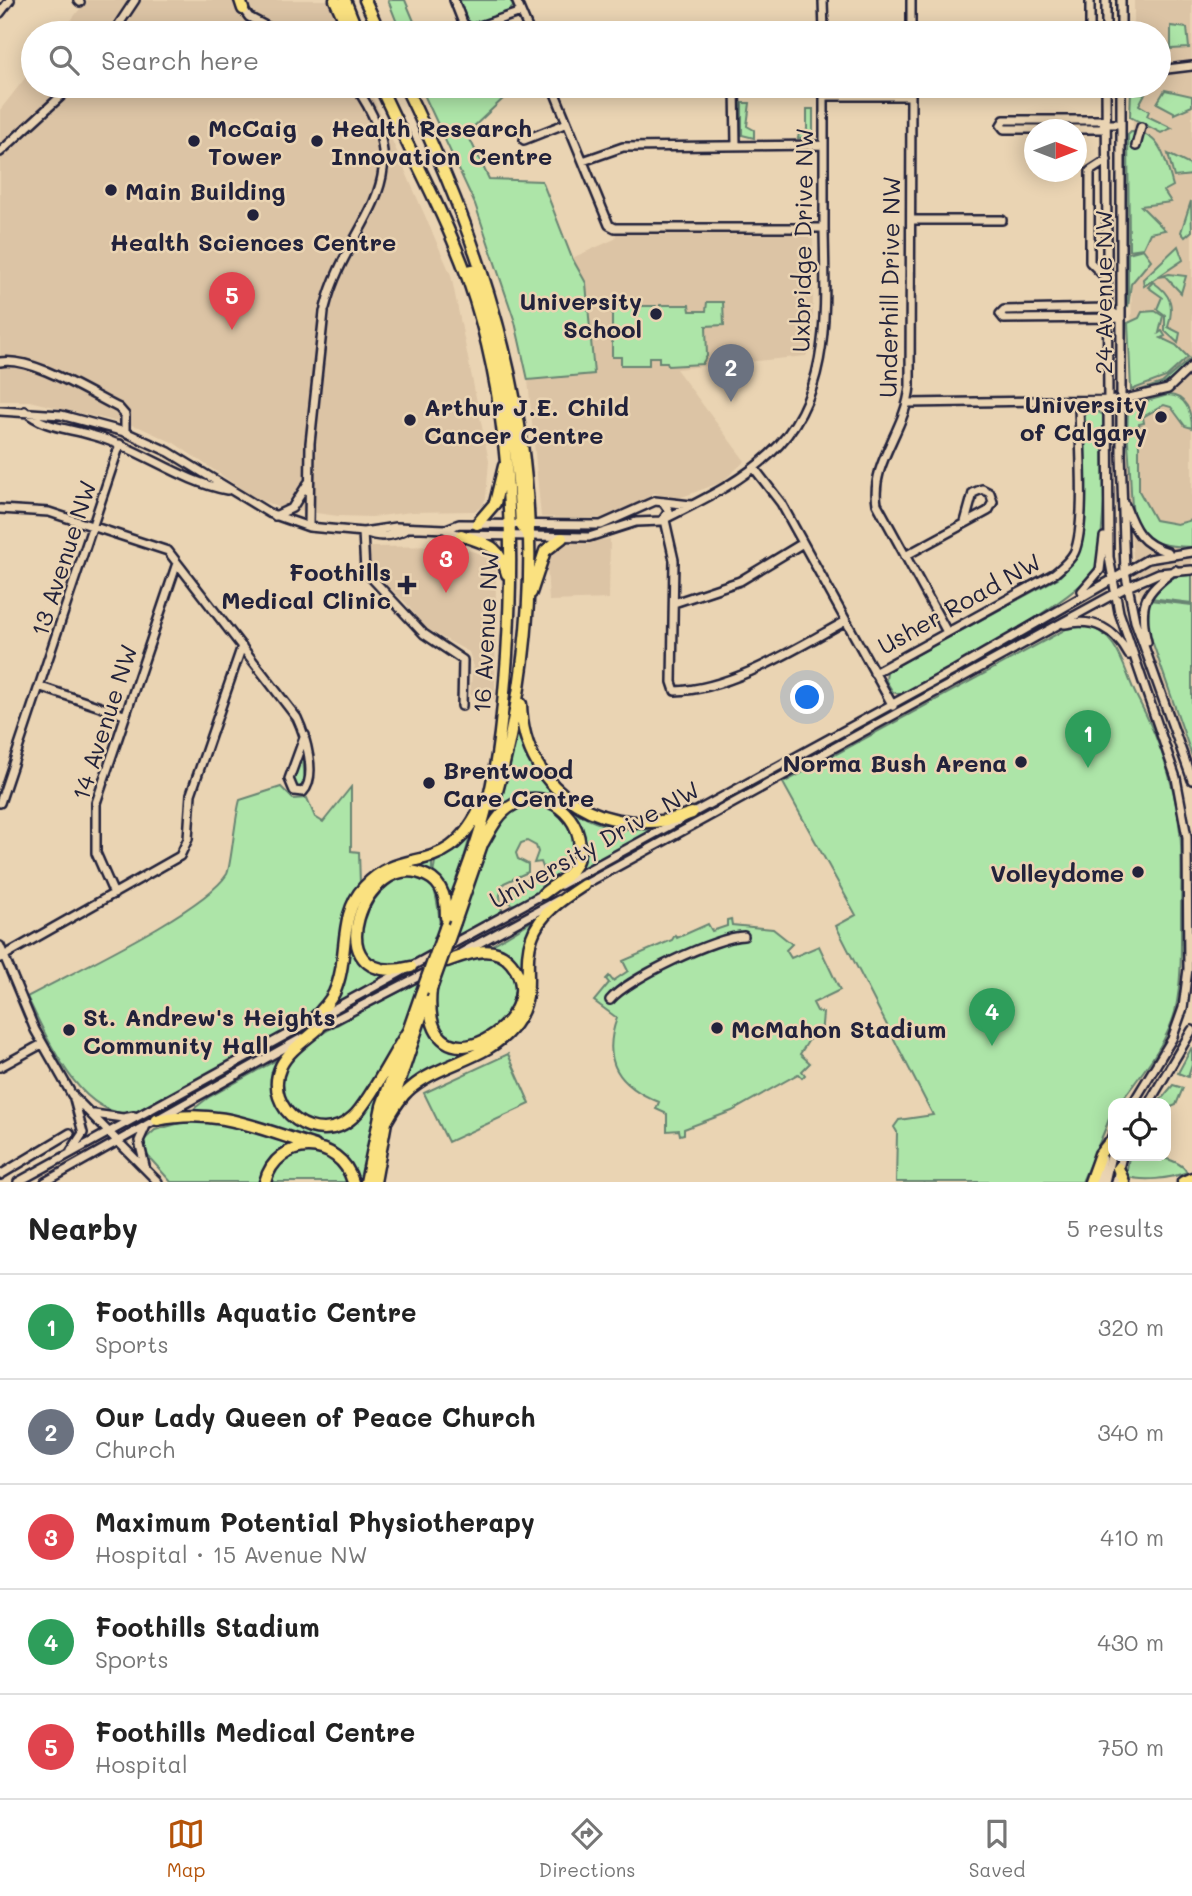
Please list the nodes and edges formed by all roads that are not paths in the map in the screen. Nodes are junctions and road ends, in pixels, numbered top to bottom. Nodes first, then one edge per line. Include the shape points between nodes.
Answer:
1 (10, 0) edge
2 (135, 0) edge
3 (143, 0) edge
4 (335, 0) edge
5 (345, 0) edge
6 (365, 0) edge
7 (372, 0) edge
8 (454, 0) edge
9 (516, 0) edge
10 (824, 0) edge
11 (911, 0) edge
12 (1090, 0) edge
13 (1106, 0) edge
14 (1121, 0) edge
15 (240, 3) edge
16 (130, 10) junction
17 (521, 12) junction
18 (0, 13) edge
19 (122, 21) edge
20 (258, 21) edge
21 (344, 21) edge
22 (353, 21) edge
23 (375, 21) edge
24 (377, 21) edge
25 (462, 21) edge
26 (495, 21) edge
27 (525, 21) edge
28 (824, 21) edge
29 (911, 21) edge
30 (1090, 21) edge
31 (1107, 21) edge
32 (1121, 21) edge
33 (1192, 66) edge
34 (1171, 69) edge
35 (59, 98) edge
36 (362, 98) edge
37 (382, 98) edge
38 (385, 98) edge
39 (411, 98) edge
40 (557, 98) edge
41 (735, 98) edge
42 (824, 98) edge
43 (911, 98) edge
44 (1105, 98) edge
45 (1121, 98) edge
46 (394, 118) junction
47 (567, 123) junction
48 (1105, 124) junction
49 (1121, 124) junction
50 (1141, 127) dead end
51 (524, 140) dead end
52 (736, 145) junction
53 (824, 145) junction
54 (1136, 146) dead end
55 (0, 152) edge
56 (1107, 160) junction
57 (583, 161) junction
58 (911, 220) junction
59 (1002, 220) dead end
60 (824, 228) junction
61 (451, 234) junction
62 (1107, 279) junction
63 (1107, 308) junction
64 (1107, 318) junction
65 (1121, 318) junction
66 (0, 362) edge
67 (1192, 366) edge
68 (1121, 400) junction
69 (1107, 401) junction
70 (908, 403) junction
71 (1079, 403) junction
72 (0, 411) edge
73 (25, 411) junction
74 (61, 415) junction
75 (65, 429) junction
76 (125, 432) junction
77 (120, 444) junction
78 (504, 444) junction
79 (194, 468) junction
80 (754, 468) junction
81 (179, 473) junction
82 (308, 482) junction
83 (231, 491) junction
84 (1107, 497) junction
85 (1122, 498) junction
86 (662, 501) junction
87 (649, 504) junction
88 (691, 505) junction
89 (0, 509) edge
90 (275, 516) junction
91 (0, 517) edge
92 (666, 519) junction
93 (653, 521) junction
94 (965, 522) junction
95 (477, 524) junction
96 (520, 525) junction
97 (93, 526) junction
98 (309, 527) junction
99 (446, 529) junction
100 (363, 532) junction
101 (461, 535) junction
102 (511, 536) junction
103 (530, 537) junction
104 (562, 538) junction
105 (803, 543) junction
106 (1192, 552) edge
107 (1171, 553) junction
108 (905, 556) junction
109 (177, 563) junction
110 (1176, 569) junction
111 (1192, 570) edge
112 (1125, 571) junction
113 (1112, 579) junction
114 (1127, 587) junction
115 (511, 589) junction
116 (1115, 594) junction
117 (1071, 601) junction
118 (528, 603) junction
119 (674, 603) junction
120 (846, 621) junction
121 (1054, 626) junction
122 (947, 632) junction
123 (242, 646) junction
124 (874, 673) junction
125 (1138, 673) junction
126 (1154, 676) junction
127 (520, 686) junction
128 (41, 687) junction
129 (891, 704) junction
130 (462, 706) dead end
131 (896, 712) junction
132 (124, 715) junction
133 (305, 735) junction
134 (1192, 780) edge
135 (492, 781) junction
136 (0, 803) edge
137 (692, 813) junction
138 (483, 843) junction
139 (584, 885) junction
140 (1190, 893) edge
141 (114, 894) junction
142 (543, 894) junction
143 (450, 925) junction
144 (744, 936) dead end
145 (0, 946) edge
146 (2, 957) edge
147 (447, 961) junction
148 (411, 967) junction
149 (426, 992) junction
150 (610, 1000) dead end
151 (315, 1025) junction
152 (1192, 1030) edge
153 (408, 1031) junction
154 (42, 1044) junction
155 (0, 1067) edge
156 (72, 1095) junction
157 (1136, 1098) edge
158 (1152, 1098) edge
159 (91, 1114) junction
160 (142, 1115) junction
161 (157, 1120) junction
162 (386, 1122) junction
163 (147, 1126) junction
164 (110, 1131) junction
165 (70, 1133) dead end
166 (119, 1140) junction
167 (1108, 1145) edge
168 (315, 1146) junction
169 (1108, 1151) edge
170 (69, 1154) junction
171 (1108, 1161) edge
172 (1120, 1161) edge
173 (1118, 1168) junction
174 (147, 1170) junction
175 (0, 1175) edge
176 (1192, 1178) edge
177 (18, 1182) edge
178 (45, 1182) edge
179 (158, 1182) edge
180 (265, 1182) edge
181 (353, 1182) edge
182 (366, 1182) edge
183 (378, 1182) edge
184 (1090, 1182) edge
185 (1098, 1182) edge
186 (1105, 1182) edge
187 (1116, 1182) edge
188 (1125, 1182) edge
189 (1183, 1182) edge

1 - 18 street
2 - 16 street
3 - 16 street
4 - 21 highway
5 - 22 highway
6 - 23 highway
7 - 24 highway
8 - 25 street
9 - 17 street
10 - 28 street
11 - 29 street
12 - 30 street
13 - 31 street
14 - 32 street
15 - 20 street
16 - 19 street
17 - 26 street
17 - 27 street
33 - 34 street
35 - 55 street
36 - 82 street via 379,129 385,150 384,175 324,310
37 - 46 highway
38 - 46 highway, 16 Avenue NW
39 - 96 highway, 16 Avenue NW via 450,181 496,312 518,411
40 - 47 street
41 - 52 street
42 - 53 street, Uxbridge Drive NW
43 - 58 street, Underhill Drive NW
44 - 48 street, 24 Avenue NW
45 - 49 street, 24 Avenue NW
46 - 61 highway, 16 Avenue NW
47 - 51 street
47 - 57 street
48 - 48 street via 1101,120 1004,120 1001,125 1004,129 1102,129
48 - 49 street
48 - 56 street, 24 Avenue NW
49 - 65 street, 24 Avenue NW
50 - 54 street
52 - 53 street
52 - 57 street via 623,147
53 - 60 street, Uxbridge Drive NW
56 - 62 street, 24 Avenue NW
56 - 62 street, 24 Avenue NW via 1090,171 1090,262
57 - 60 street via 608,225 615,228
58 - 59 street
58 - 70 street, Underhill Drive NW
60 - 80 street, Uxbridge Drive NW via 824,337 814,385 793,428
61 - 78 highway, 16 Avenue NW via 488,350
61 - 96 highway via 477,284 498,360 512,435
62 - 63 street, 24 Avenue NW
63 - 64 street, 24 Avenue NW
63 - 64 street via 1004,310 1000,314 1004,319
63 - 65 street
64 - 65 street
64 - 69 street, 24 Avenue NW
65 - 68 street, 24 Avenue NW
66 - 76 street via 12,360 31,366 119,408 125,415
67 - 68 street via 1168,389
68 - 69 street
68 - 85 street, 24 Avenue NW
69 - 71 street
69 - 84 street, 24 Avenue NW
70 - 71 street
70 - 108 street, Underhill Drive NW via 874,486 877,504
71 - 122 street, Usher Road NW via 1079,530 1074,552 1055,573
72 - 73 street
73 - 74 street
73 - 75 street via 35,420
74 - 75 street
74 - 76 street
75 - 77 street
76 - 79 street
77 - 81 street
77 - 97 street, 13 Avenue NW
78 - 95 highway via 495,503
78 - 96 highway, 16 Avenue NW
79 - 81 street
79 - 83 street
80 - 88 street, Uxbridge Drive NW
80 - 105 street
81 - 83 street via 197,483
82 - 90 street via 292,508
82 - 98 street
83 - 90 street
84 - 113 street, 24 Avenue NW
84 - 117 street via 1100,570
85 - 107 street via 1135,532 1153,548
85 - 112 street, 24 Avenue NW
86 - 87 street
86 - 88 street
86 - 92 street via 668,508
87 - 93 street via 647,514
87 - 96 street via 601,525
88 - 92 street, Uxbridge Drive NW
89 - 91 street
89 - 97 street via 49,512
90 - 98 street
92 - 93 street
92 - 119 street via 674,560
93 - 104 street via 605,534
94 - 94 street via 988,511 993,502 990,493 982,489 972,493
94 - 108 street
95 - 96 street
95 - 99 street
96 - 102 highway, 16 Avenue NW
96 - 103 highway, 16 Avenue NW
97 - 109 street via 168,551
97 - 128 street, 13 Avenue NW
98 - 100 street
99 - 100 street via 405,530 393,536
99 - 101 street
100 - 130 street via 365,571 424,634 463,660
101 - 102 street
101 - 115 highway via 499,552
102 - 103 street
102 - 115 highway, 16 Avenue NW
103 - 104 street
103 - 118 highway, 16 Avenue NW
104 - 118 highway via 545,551
105 - 119 street via 740,581
105 - 120 street
106 - 107 street, University Drive NW
107 - 112 street, University Drive NW
108 - 122 street, Underhill Drive NW
109 - 123 street
109 - 132 street, 14 Avenue NW
110 - 111 street, University Drive NW
110 - 114 street, University Drive NW
110 - 126 street via 1153,587 1143,608
112 - 113 street, University Drive NW
112 - 114 street, 24 Avenue NW
113 - 116 street, 24 Avenue NW
113 - 117 street, University Drive NW
114 - 116 street, University Drive NW
114 - 126 street, 24 Avenue NW
115 - 135 highway, 16 Avenue NW via 504,701
116 - 121 street, University Drive NW
116 - 125 street, 24 Avenue NW
117 - 129 street, University Drive NW
118 - 127 highway, 16 Avenue NW
119 - 120 street via 672,682 676,691 702,688 731,677
120 - 124 street
121 - 125 street via 1089,621 1109,630
121 - 131 street, University Drive NW
122 - 124 street, Usher Road NW
123 - 133 street
123 - 141 street via 191,794 183,852 174,862
124 - 129 street
125 - 140 street, 24 Avenue NW via 1182,802
126 - 134 street, 24 Avenue NW
127 - 137 highway via 530,753 569,800 600,815 633,822 655,824
127 - 138 highway, 16 Avenue NW
128 - 132 street
128 - 136 street, 13 Avenue NW
129 - 131 street
129 - 137 street, University Drive NW
131 - 139 street, University Drive NW
132 - 141 street, 14 Avenue NW via 94,822 96,853
133 - 133 street via 289,779 294,791 303,792 309,782
135 - 143 highway, 16 Avenue NW
135 - 151 highway via 473,824 454,846 379,875 356,896 347,921 341,972
137 - 142 street, University Drive NW
138 - 142 highway via 497,819 516,803 539,800 565,811 579,837 579,854 570,872
138 - 143 highway, 16 Avenue NW
139 - 147 street, University Drive NW
139 - 162 highway via 546,914 533,934 529,996 510,1032 495,1046 413,1086
140 - 157 street, 24 Avenue NW via 1184,1008 1168,1046
141 - 146 street
142 - 148 street, University Drive NW
143 - 148 highway via 445,898 430,877 402,873 373,891 355,930 359,950 371,963 387,970
143 - 149 highway, 16 Avenue NW, bridge
144 - 150 street via 721,940 627,984
145 - 146 street
146 - 154 street
147 - 149 highway via 475,950 509,959 521,981 513,1014 484,1042 451,1044 436,1032
147 - 151 street, University Drive NW
148 - 151 street, University Drive NW
149 - 153 highway, 16 Avenue NW
149 - 162 highway, 16 Avenue NW
151 - 153 highway via 288,1055 277,1079 280,1101 294,1120 322,1130 353,1118
151 - 160 street, University Drive NW
151 - 161 street, University Drive NW
152 - 158 street
153 - 182 highway, 16 Avenue NW via 375,1129
154 - 155 street
154 - 156 street
156 - 159 street
156 - 170 street via 83,1133
159 - 160 street
159 - 164 street
160 - 164 street, University Drive NW
161 - 163 street, University Drive NW
161 - 168 highway via 216,1115
162 - 183 highway, 16 Avenue NW
163 - 166 street, University Drive NW
163 - 174 street via 139,1141
164 - 166 street
164 - 170 street, University Drive NW
165 - 175 street
166 - 174 street
166 - 178 street, University Drive NW
167 - 184 highway
168 - 180 highway via 280,1156 270,1166
168 - 181 highway via 340,1159
169 - 185 street
170 - 177 street, University Drive NW
171 - 186 street
172 - 173 street
173 - 187 street
173 - 188 highway
174 - 179 street
176 - 189 highway

